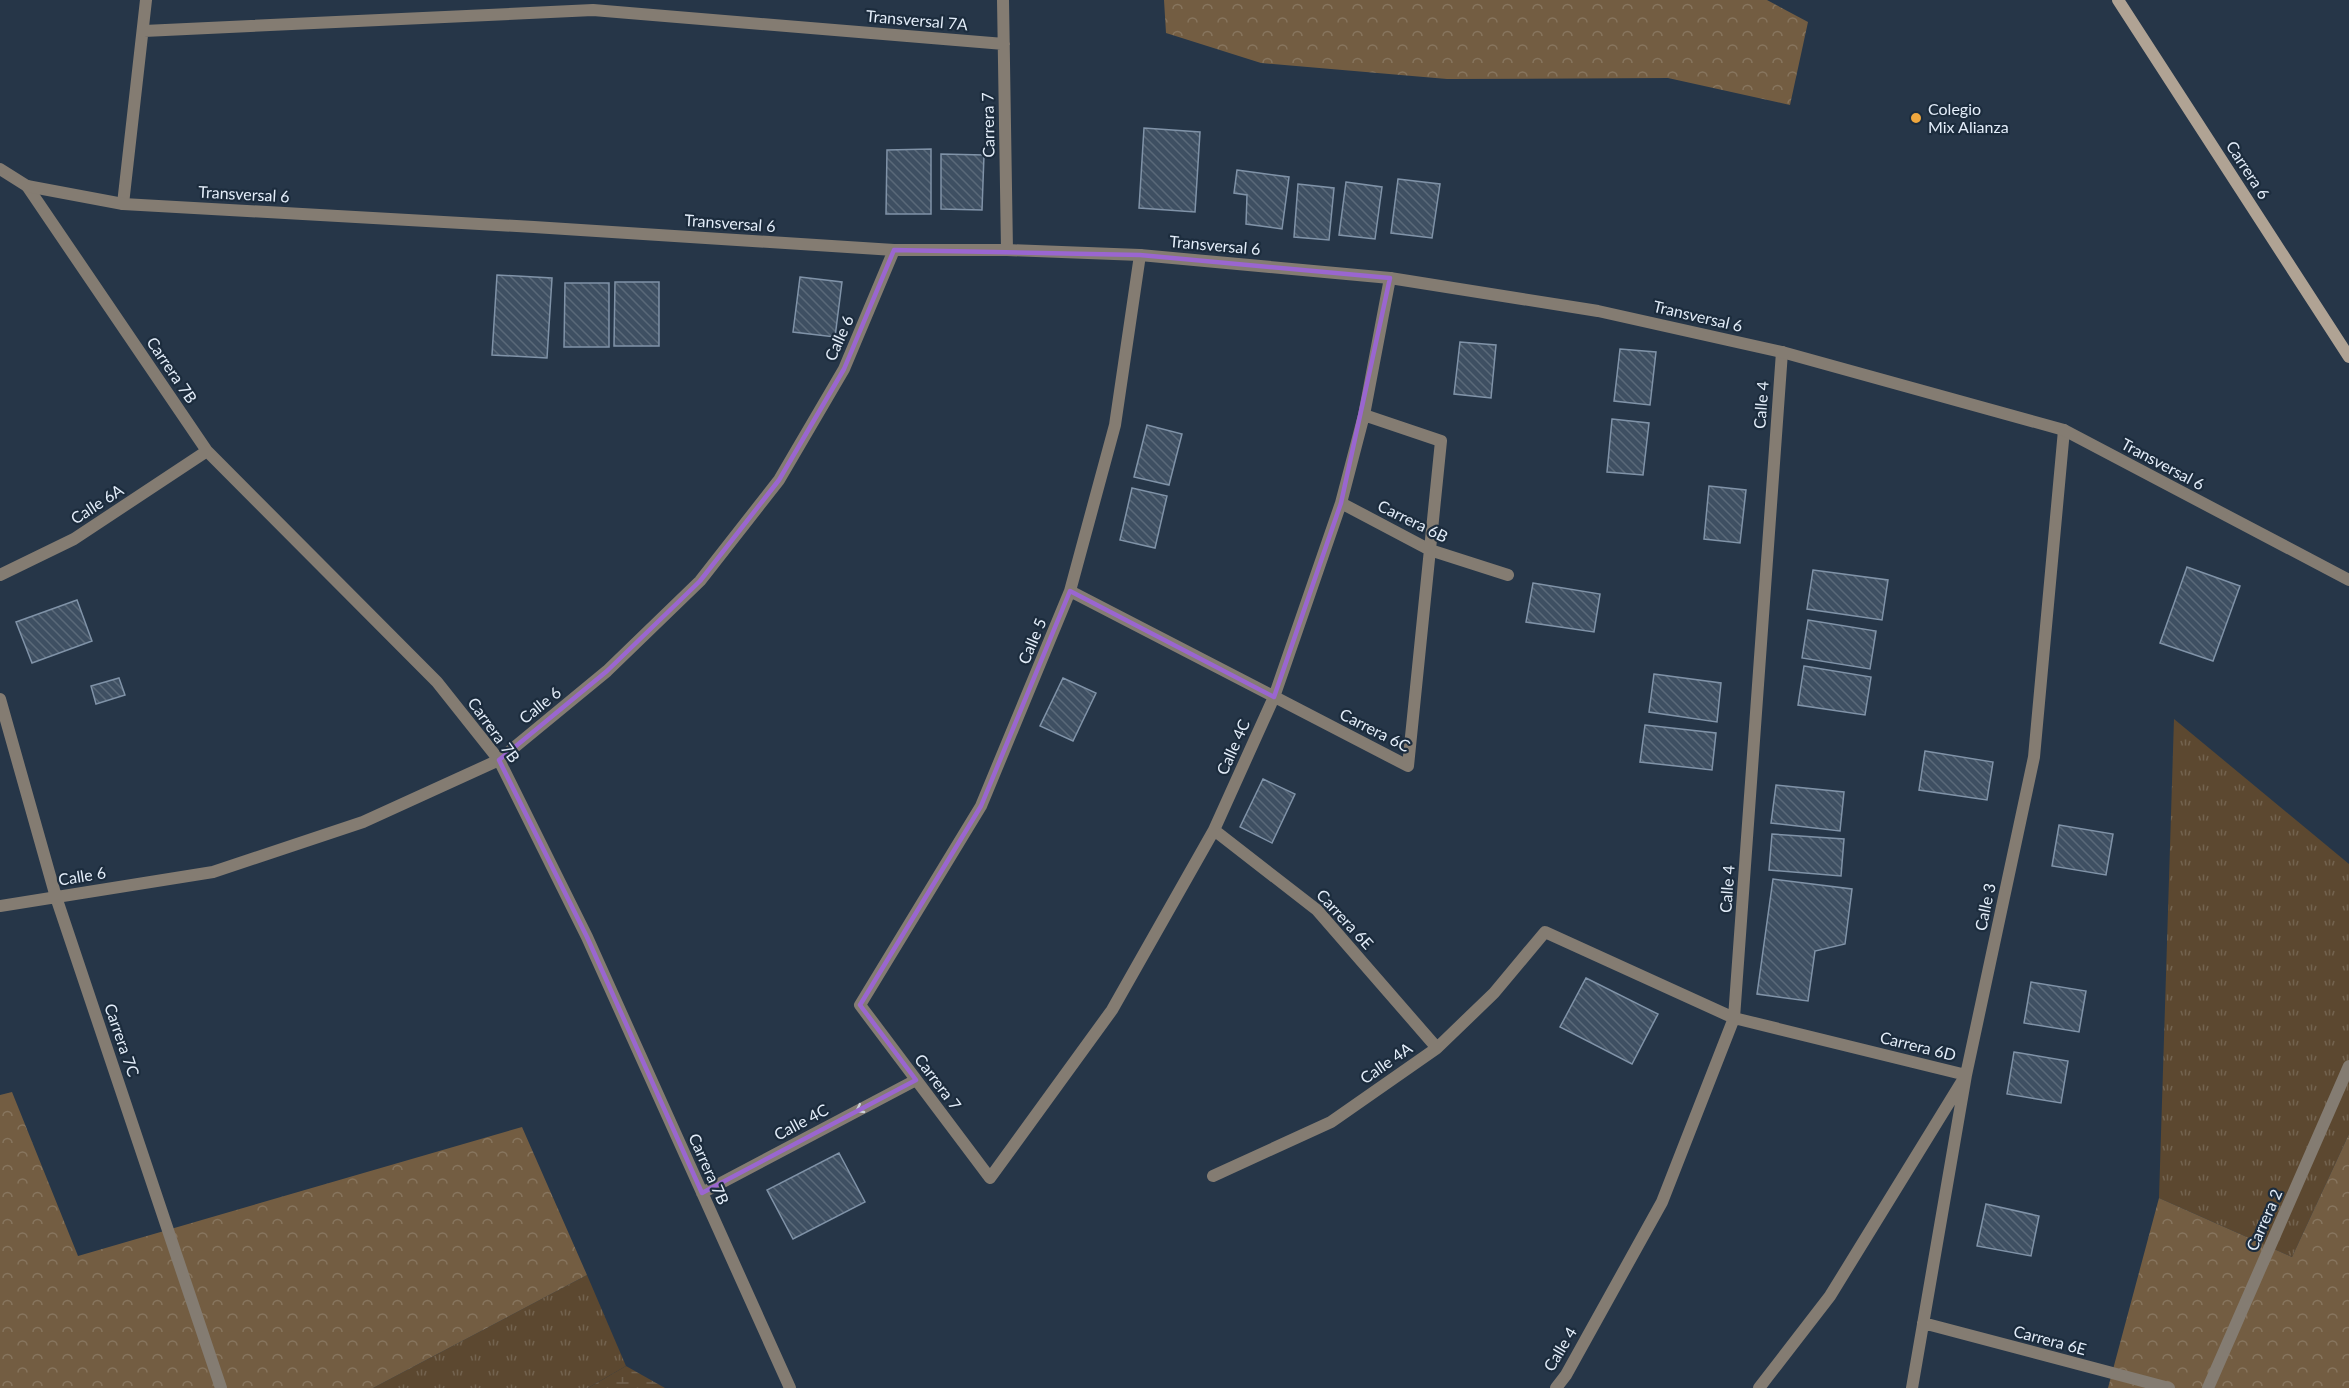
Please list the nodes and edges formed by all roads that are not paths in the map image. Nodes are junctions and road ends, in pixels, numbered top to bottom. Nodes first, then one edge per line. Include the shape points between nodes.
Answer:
1 (146, 0) edge
2 (1003, 0) edge
3 (2118, 0) edge
4 (144, 31) junction
5 (1004, 44) junction
6 (0, 169) edge
7 (27, 186) junction
8 (123, 204) junction
9 (894, 250) junction
10 (1007, 250) junction
11 (1140, 255) junction
12 (1390, 278) junction
13 (1782, 352) junction
14 (2349, 357) edge
15 (1364, 415) junction
16 (2064, 430) junction
17 (207, 451) junction
18 (1341, 502) junction
19 (1430, 550) junction
20 (0, 575) edge
21 (1508, 575) dead end
22 (2349, 580) edge
23 (1070, 591) junction
24 (1274, 697) junction
25 (0, 699) edge
26 (499, 760) junction
27 (1214, 830) junction
28 (56, 897) junction
29 (0, 906) edge
30 (1545, 932) joint
31 (860, 1005) joint
32 (1734, 1018) junction
33 (1437, 1048) junction
34 (2349, 1066) edge
35 (1966, 1075) junction
36 (916, 1080) junction
37 (1213, 1176) dead end
38 (990, 1178) joint
39 (702, 1193) junction
40 (1923, 1323) junction
41 (221, 1388) edge
42 (790, 1388) edge
43 (1556, 1388) edge
44 (1759, 1388) edge
45 (1912, 1388) edge
46 (2169, 1388) edge
47 (2208, 1388) edge

1 - 4 street
2 - 5 street, Carrera 7
3 - 14 main road, Carrera 6
4 - 5 street, Transversal 7A via 592,10
4 - 8 street
5 - 10 street, Carrera 7
6 - 7 street
7 - 8 street, Transversal 6
7 - 17 street, Carrera 7B
8 - 9 street, Transversal 6
9 - 10 street, Transversal 6
9 - 26 street, Calle 6 via 844,369 772,489 700,581 607,671
10 - 11 street, Transversal 6
11 - 12 street, Transversal 6
11 - 23 street, Calle 5 via 1115,425
12 - 13 street, Transversal 6 via 1598,310
12 - 15 street, Calle 4C
13 - 16 street, Transversal 6
13 - 32 street, Calle 4
15 - 18 street, Calle 4C
15 - 19 street, Carrera 6C via 1441,441
16 - 22 street, Transversal 6
16 - 35 street, Calle 3 via 2034,757
17 - 20 street, Calle 6A via 74,539
17 - 26 street, Carrera 7B via 437,682
18 - 19 street, Carrera 6B
18 - 24 street, Calle 4C
19 - 21 street, Carrera 6B
19 - 24 street, Carrera 6C via 1408,766
23 - 24 street, Carrera 6C
23 - 31 street, Calle 5 via 981,806
24 - 27 street, Calle 4C
25 - 28 street, Carrera 7C
26 - 28 street, Calle 6 via 363,822 213,872
26 - 39 street, Carrera 7B via 587,937
27 - 33 street, Carrera 6E via 1317,910
27 - 38 street, Calle 4C via 1112,1010
28 - 29 street, Calle 6
28 - 41 street, Carrera 7C
30 - 32 street, Carrera 6D
30 - 33 street, Calle 4A via 1494,993
31 - 36 street, Carrera 7
32 - 35 street, Carrera 6D
32 - 43 street, Calle 4 via 1662,1202
33 - 37 street, Calle 4A via 1331,1122
34 - 47 street, Carrera 2
35 - 40 street, Calle 3
35 - 44 street, Carrera 6D via 1830,1296
36 - 38 street, Carrera 7
36 -> 39 street, Calle 4C
39 - 42 street, Carrera 7B
40 - 45 street, Calle 3
40 - 46 street, Carrera 6E

